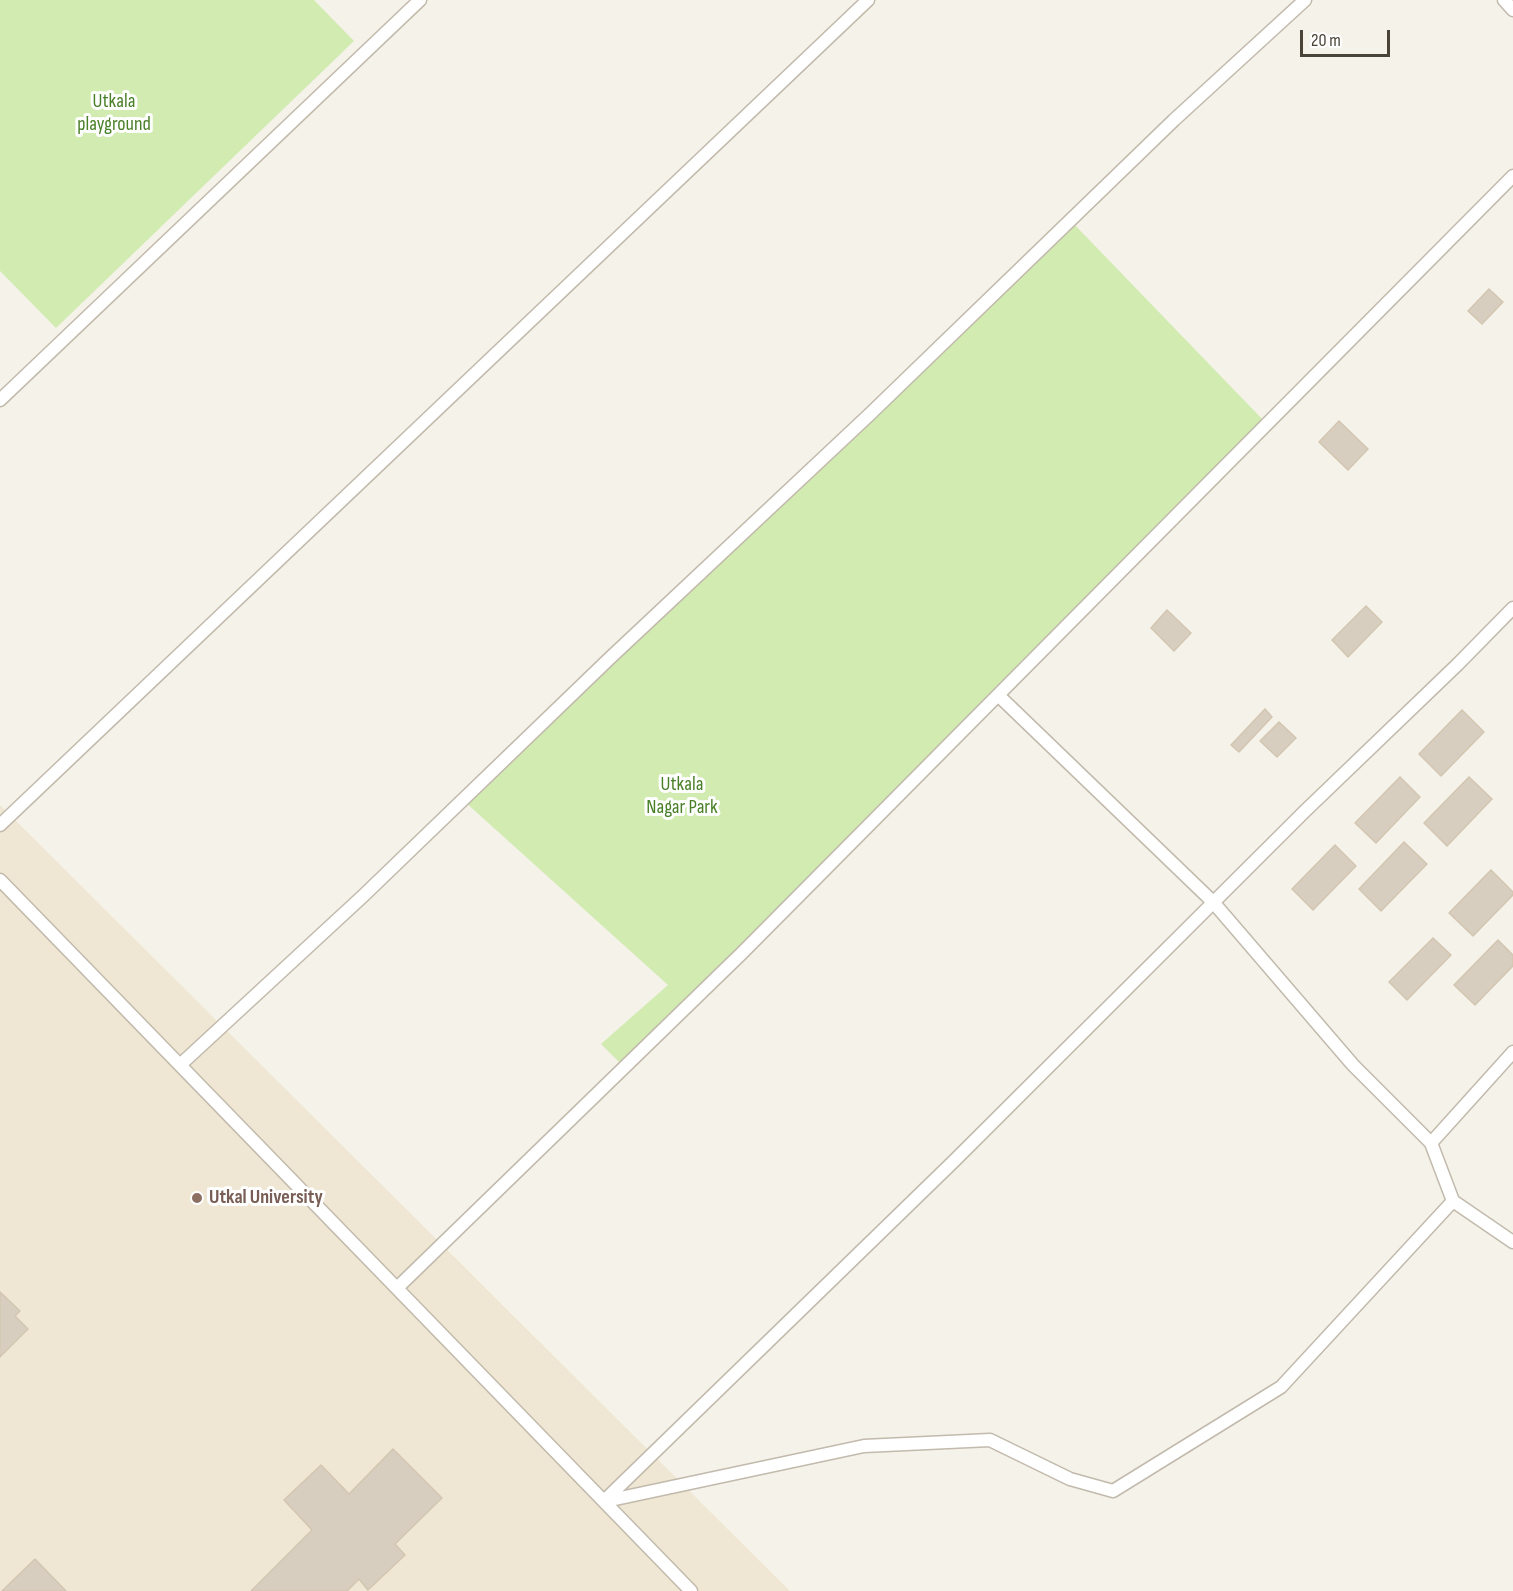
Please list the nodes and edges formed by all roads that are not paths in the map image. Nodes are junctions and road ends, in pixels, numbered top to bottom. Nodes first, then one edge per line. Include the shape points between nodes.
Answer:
1 (420, 0) edge
2 (868, 0) edge
3 (1305, 0) edge
4 (1504, 0) edge
5 (1513, 10) edge
6 (1513, 176) edge
7 (0, 400) edge
8 (1513, 608) edge
9 (998, 695) junction
10 (0, 825) edge
11 (0, 880) edge
12 (1213, 902) junction
13 (1513, 1052) edge
14 (180, 1065) junction
15 (1431, 1143) junction
16 (1453, 1201) junction
17 (1513, 1242) edge
18 (397, 1288) junction
19 (604, 1501) junction
20 (691, 1591) edge

1 - 7 lane
2 - 10 lane
3 - 14 lane via 1174,120 363,896
4 - 5 lane
6 - 9 lane
8 - 12 lane
9 - 12 lane
9 - 18 lane via 742,953
11 - 14 lane
12 - 15 lane via 1353,1065
12 - 19 lane
13 - 15 lane
14 - 18 lane
15 - 16 lane
16 - 17 lane
16 - 19 lane via 1281,1387 1113,1491 1070,1479 990,1440 864,1446
18 - 19 lane
19 - 20 lane

